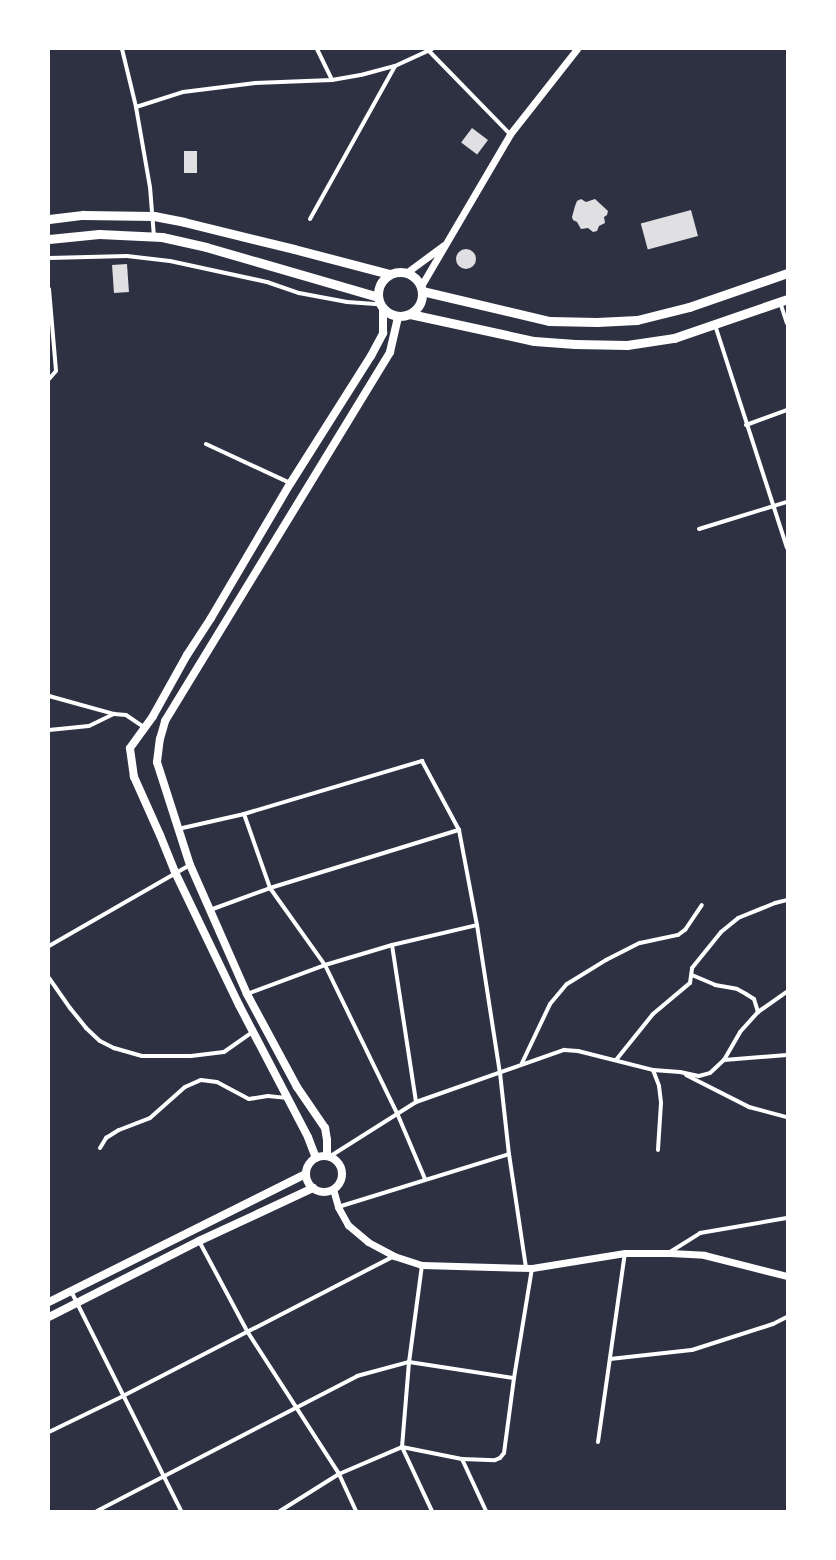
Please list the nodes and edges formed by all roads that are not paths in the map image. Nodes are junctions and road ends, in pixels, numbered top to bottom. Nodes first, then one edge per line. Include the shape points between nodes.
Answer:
1 (122, 49) edge
2 (317, 49) edge
3 (577, 49) edge
4 (430, 50) edge
5 (395, 66) junction
6 (332, 80) junction
7 (136, 107) junction
8 (510, 134) junction
9 (154, 216) junction
10 (49, 219) edge
11 (310, 219) dead end
12 (154, 237) junction
13 (49, 239) edge
14 (448, 243) junction
15 (49, 258) edge
16 (406, 273) junction
17 (787, 273) edge
18 (389, 274) junction
19 (49, 289) edge
20 (421, 289) junction
21 (783, 300) edge
22 (380, 303) junction
23 (410, 314) junction
24 (398, 317) junction
25 (787, 323) edge
26 (714, 324) junction
27 (49, 379) edge
28 (787, 410) edge
29 (746, 425) junction
30 (206, 444) dead end
31 (290, 484) junction
32 (787, 502) edge
33 (774, 506) junction
34 (699, 530) dead end
35 (787, 548) edge
36 (49, 696) edge
37 (114, 714) junction
38 (144, 727) junction
39 (49, 730) edge
40 (244, 814) junction
41 (178, 829) junction
42 (459, 830) junction
43 (190, 865) junction
44 (174, 872) junction
45 (270, 888) junction
46 (787, 900) edge
47 (702, 905) dead end
48 (210, 910) junction
49 (478, 925) junction
50 (392, 945) junction
51 (49, 946) edge
52 (325, 965) junction
53 (692, 975) junction
54 (49, 978) edge
55 (787, 992) edge
56 (247, 994) junction
57 (758, 1012) junction
58 (254, 1032) junction
59 (787, 1055) edge
60 (616, 1060) junction
61 (724, 1060) junction
62 (522, 1064) junction
63 (653, 1070) junction
64 (680, 1072) junction
65 (500, 1073) junction
66 (286, 1098) junction
67 (416, 1102) junction
68 (397, 1113) junction
69 (787, 1117) edge
70 (100, 1148) dead end
71 (658, 1150) dead end
72 (509, 1154) junction
73 (328, 1157) junction
74 (316, 1158) junction
75 (306, 1174) junction
76 (425, 1179) junction
77 (313, 1188) junction
78 (333, 1189) junction
79 (338, 1207) junction
80 (787, 1218) edge
81 (199, 1241) junction
82 (625, 1253) junction
83 (670, 1253) junction
84 (394, 1256) junction
85 (422, 1265) junction
86 (529, 1268) junction
87 (787, 1276) edge
88 (71, 1291) junction
89 (49, 1302) edge
90 (76, 1304) junction
91 (787, 1317) edge
92 (49, 1318) edge
93 (247, 1331) junction
94 (610, 1359) junction
95 (409, 1362) junction
96 (514, 1378) junction
97 (123, 1396) junction
98 (296, 1408) junction
99 (49, 1432) edge
100 (598, 1442) dead end
101 (402, 1447) junction
102 (462, 1459) junction
103 (339, 1474) junction
104 (163, 1476) junction
105 (97, 1511) edge
106 (181, 1511) edge
107 (280, 1511) edge
108 (356, 1511) edge
109 (432, 1511) edge
110 (486, 1511) edge

1 - 7 street
2 - 6 street
3 - 8 street
4 - 5 street
4 - 8 street
5 - 6 street
5 - 11 street
6 - 7 street via 254,83 183,92
7 - 9 street
8 - 14 street
9 - 10 highway via 83,214
9 - 12 street
9 - 18 highway via 272,243
12 - 13 highway via 99,234
12 - 22 highway via 206,247
14 - 16 street
14 - 20 street
15 - 22 street via 127,256 170,261 267,282 306,294 347,302
16 - 18 highway
16 - 20 highway via 412,276
17 - 20 highway via 689,307 637,320 597,322 549,321
18 - 22 highway via 380,284
19 - 27 street via 56,370
20 - 23 highway via 420,305
21 - 25 street
21 - 26 highway
22 - 24 highway via 387,312
22 - 31 main road via 383,333
23 - 24 highway
23 - 26 highway via 534,341 575,344 628,345 674,338
24 - 41 main road via 390,352 165,721 157,762
26 - 29 street
28 - 29 street
29 - 33 street
30 - 31 street
31 - 38 main road via 153,716
32 - 33 street
33 - 34 street
33 - 35 street
36 - 37 street
37 - 38 street via 126,715
37 - 39 street via 89,726
38 - 44 main road via 130,748 134,777
40 - 41 street
40 - 42 street via 422,761
40 - 45 street
41 - 43 main road
42 - 45 street
42 - 49 street
43 - 44 street
43 - 48 main road
44 - 51 street
44 - 58 main road
45 - 48 street
45 - 52 street
46 - 53 street via 775,902 738,918 721,932 692,968
47 - 62 street via 685,930 678,935 640,943 567,984 550,1004
48 - 56 main road
49 - 50 street
49 - 65 street
50 - 52 street
50 - 67 street
52 - 56 street
52 - 68 street
53 - 57 street via 746,994 754,999
53 - 60 street via 690,983 653,1014
54 - 58 street via 74,1013 100,1041 142,1056 190,1056 224,1052
55 - 57 street
56 - 73 main road via 297,1087 325,1128
57 - 61 street via 740,1032
58 - 66 main road
59 - 61 street
60 - 62 street via 564,1050
60 - 63 street
61 - 64 street via 716,1069 700,1076
62 - 65 street
63 - 64 street
63 - 71 street via 659,1086 661,1103
64 - 69 street via 749,1107
65 - 67 street
65 - 72 street
66 - 70 street via 268,1096 249,1099 216,1082 201,1080 185,1086 150,1118 106,1138
66 - 74 main road via 308,1137
67 - 68 street
68 - 73 street
68 - 76 street
72 - 76 street
72 - 86 street
73 - 74 main road
73 - 78 main road via 338,1163 341,1169 340,1180
74 - 75 main road via 308,1166
75 - 77 main road
75 - 88 main road
76 - 79 street
77 - 78 main road via 323,1191
77 - 81 main road
78 - 79 street
79 - 84 street via 348,1225 368,1242
80 - 83 street via 700,1233
81 - 90 main road
81 - 93 street
82 - 83 street
82 - 86 street
82 - 94 street
83 - 87 street via 704,1255
84 - 85 street
84 - 93 street
85 - 86 street
85 - 95 street
86 - 96 street
88 - 89 main road
88 - 90 street
90 - 92 main road
90 - 97 street
91 - 94 street via 773,1324 692,1350
93 - 97 street
93 - 98 street
94 - 100 street
95 - 96 street
95 - 98 street via 357,1376
95 - 101 street
96 - 102 street via 504,1453 495,1460
97 - 99 street
97 - 104 street
98 - 103 street
98 - 104 street
101 - 102 street
101 - 103 street
101 - 109 street
102 - 110 street
103 - 107 street
103 - 108 street
104 - 105 street
104 - 106 street

